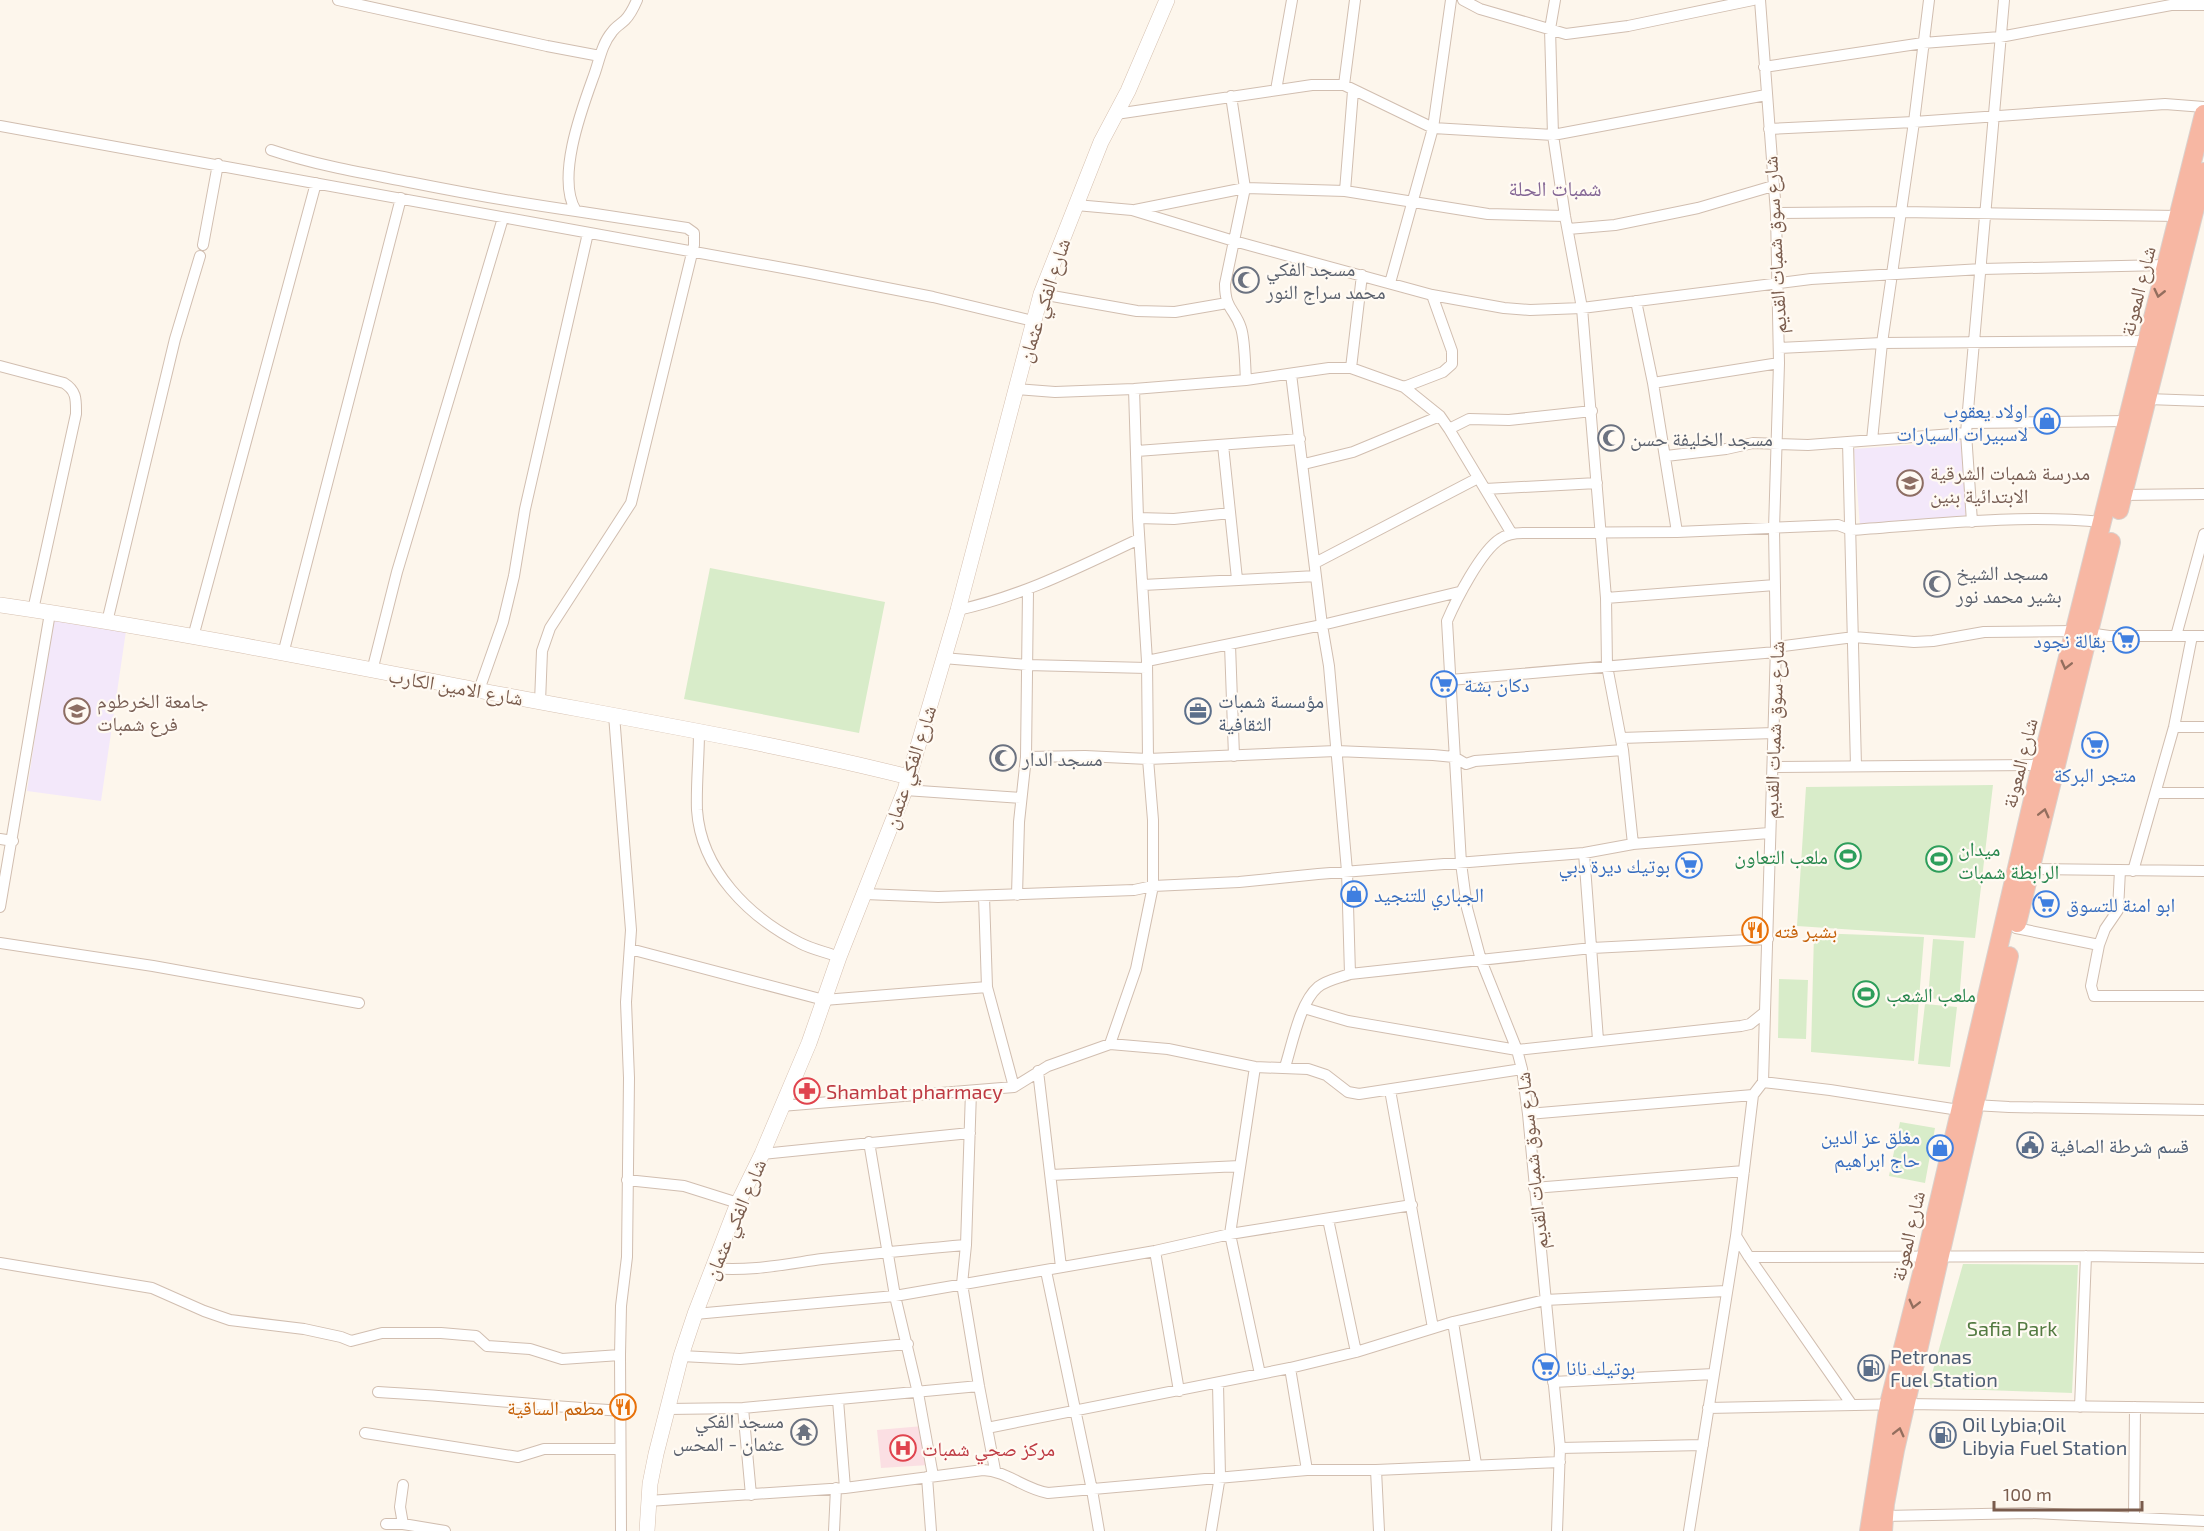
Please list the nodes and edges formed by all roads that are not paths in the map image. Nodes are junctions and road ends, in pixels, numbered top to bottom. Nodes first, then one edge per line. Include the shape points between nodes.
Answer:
1 (338, 0) edge
2 (637, 0) edge
3 (1167, 0) edge
4 (1292, 0) edge
5 (1355, 0) edge
6 (1451, 0) edge
7 (1463, 0) edge
8 (1555, 0) edge
9 (1753, 0) edge
10 (1760, 0) edge
11 (1929, 0) edge
12 (2004, 0) edge
13 (1479, 4) edge
14 (2204, 5) edge
15 (1550, 29) junction
16 (2000, 37) junction
17 (1923, 43) junction
18 (600, 56) junction
19 (1764, 67) junction
20 (1348, 88) junction
21 (1276, 90) junction
22 (1766, 95) junction
23 (1231, 96) junction
24 (2204, 107) edge
25 (1116, 114) junction
26 (2204, 114) edge
27 (1994, 116) junction
28 (1914, 122) junction
29 (0, 126) edge
30 (1433, 128) junction
31 (1769, 129) junction
32 (1553, 135) junction
33 (271, 150) dead end
34 (218, 164) junction
35 (2203, 181) edge
36 (316, 183) junction
37 (1773, 186) junction
38 (1245, 188) junction
39 (1346, 191) junction
40 (401, 198) junction
41 (1412, 202) junction
42 (1076, 205) junction
43 (1132, 210) junction
44 (576, 211) junction
45 (1900, 212) junction
46 (1776, 213) junction
47 (1986, 213) junction
48 (1565, 216) junction
49 (2180, 216) junction
50 (503, 218) junction
51 (1568, 229) junction
52 (588, 232) junction
53 (1234, 241) junction
54 (692, 251) junction
55 (2166, 265) junction
56 (1982, 269) junction
57 (1892, 274) junction
58 (1362, 275) junction
59 (1778, 282) junction
60 (1390, 283) junction
61 (1041, 294) junction
62 (1432, 295) junction
63 (1636, 301) junction
64 (1227, 303) junction
65 (1582, 308) junction
66 (1033, 321) junction
67 (1975, 341) junction
68 (2148, 341) junction
69 (1882, 343) junction
70 (1779, 348) junction
71 (1779, 363) junction
72 (0, 366) edge
73 (1351, 368) junction
74 (1291, 374) junction
75 (1246, 380) junction
76 (1653, 382) junction
77 (1404, 387) junction
78 (1016, 389) junction
79 (1134, 389) junction
80 (2146, 399) junction
81 (2204, 401) edge
82 (1592, 411) junction
83 (1440, 416) junction
84 (2127, 421) junction
85 (1967, 428) junction
86 (1449, 429) junction
87 (1300, 439) junction
88 (1872, 440) junction
89 (1775, 442) junction
90 (1848, 442) junction
91 (1223, 446) junction
92 (1137, 451) junction
93 (1666, 456) junction
94 (1304, 464) junction
95 (1478, 478) junction
96 (1598, 483) junction
97 (1485, 489) junction
98 (2204, 494) edge
99 (2123, 495) junction
100 (1230, 513) junction
101 (1138, 518) junction
102 (1972, 522) junction
103 (2103, 522) junction
104 (1774, 529) junction
105 (1851, 530) junction
106 (1677, 532) junction
107 (1512, 534) junction
108 (1601, 534) junction
109 (2204, 535) edge
110 (1140, 539) junction
111 (1315, 562) junction
112 (1316, 576) junction
113 (1237, 579) junction
114 (1143, 585) junction
115 (1775, 585) junction
116 (1028, 591) junction
117 (1460, 592) junction
118 (1606, 598) junction
119 (0, 605) edge
120 (33, 610) junction
121 (958, 610) junction
122 (50, 613) junction
123 (107, 622) junction
124 (1322, 625) junction
125 (2081, 632) junction
126 (2176, 636) junction
127 (2192, 636) junction
128 (2204, 636) edge
129 (193, 637) junction
130 (1854, 637) junction
131 (1230, 645) junction
132 (1776, 650) junction
133 (283, 654) junction
134 (943, 658) junction
135 (1027, 665) junction
136 (1147, 665) junction
137 (1607, 666) junction
138 (372, 671) junction
139 (1450, 680) junction
140 (479, 690) junction
141 (540, 702) junction
142 (614, 715) junction
143 (2174, 727) junction
144 (2204, 727) edge
145 (699, 732) junction
146 (1774, 733) junction
147 (1621, 738) junction
148 (1623, 750) junction
149 (1336, 751) junction
150 (1234, 756) junction
151 (1026, 757) junction
152 (1454, 757) junction
153 (1148, 759) junction
154 (2041, 765) junction
155 (1856, 766) junction
156 (1773, 767) junction
157 (907, 783) junction
158 (2156, 793) junction
159 (2204, 793) edge
160 (1021, 798) junction
161 (1769, 833) junction
162 (0, 839) edge
163 (13, 841) junction
164 (1633, 844) junction
165 (1584, 853) junction
166 (1461, 863) junction
167 (2031, 869) junction
168 (2120, 870) junction
169 (2133, 870) junction
170 (1347, 871) junction
171 (2204, 871) edge
172 (1153, 885) junction
173 (865, 894) junction
174 (984, 896) junction
175 (1017, 896) junction
176 (0, 907) edge
177 (2016, 928) junction
178 (1768, 939) junction
179 (0, 943) edge
180 (2099, 945) junction
181 (1592, 948) junction
182 (630, 949) junction
183 (839, 957) junction
184 (1482, 960) junction
185 (1350, 975) junction
186 (987, 987) junction
187 (2204, 996) edge
188 (824, 1000) junction
189 (359, 1003) dead end
190 (1304, 1008) junction
191 (1765, 1012) junction
192 (1598, 1040) junction
193 (1110, 1044) junction
194 (1517, 1050) junction
195 (1255, 1067) junction
196 (1285, 1067) junction
197 (1522, 1069) junction
198 (1038, 1071) junction
199 (1763, 1082) junction
200 (1014, 1087) junction
201 (1390, 1090) junction
202 (971, 1091) junction
203 (1753, 1095) junction
204 (781, 1106) junction
205 (1967, 1107) junction
206 (2204, 1110) edge
207 (1528, 1114) junction
208 (970, 1133) junction
209 (869, 1142) junction
210 (762, 1154) junction
211 (1240, 1166) junction
212 (1744, 1171) junction
213 (1051, 1175) junction
214 (627, 1180) junction
215 (1534, 1188) junction
216 (738, 1203) junction
217 (1412, 1205) junction
218 (1328, 1220) junction
219 (1230, 1234) junction
220 (1736, 1236) junction
221 (966, 1245) junction
222 (1155, 1251) junction
223 (888, 1252) junction
224 (2086, 1256) junction
225 (1749, 1257) junction
226 (1933, 1257) junction
227 (2204, 1258) edge
228 (0, 1263) edge
229 (1062, 1267) junction
230 (711, 1268) junction
231 (1046, 1271) junction
232 (962, 1284) junction
233 (1726, 1291) junction
234 (894, 1296) junction
235 (1545, 1300) junction
236 (695, 1314) junction
237 (1453, 1322) junction
238 (1433, 1328) junction
239 (908, 1344) junction
240 (1356, 1352) junction
241 (620, 1355) junction
242 (681, 1356) junction
243 (1290, 1368) junction
244 (1260, 1374) junction
245 (1714, 1374) junction
246 (1553, 1382) junction
247 (1218, 1384) junction
248 (978, 1386) junction
249 (1179, 1391) junction
250 (378, 1392) dead end
251 (918, 1393) junction
252 (838, 1400) junction
253 (1897, 1404) junction
254 (1852, 1405) junction
255 (2079, 1407) junction
256 (2135, 1407) junction
257 (743, 1408) junction
258 (1708, 1408) junction
259 (2204, 1408) edge
260 (668, 1409) junction
261 (1076, 1409) junction
262 (622, 1411) junction
263 (987, 1428) junction
264 (365, 1433) dead end
265 (1703, 1445) junction
266 (1560, 1448) junction
267 (620, 1449) junction
268 (1560, 1462) junction
269 (1476, 1464) junction
270 (995, 1470) junction
271 (1307, 1470) junction
272 (1376, 1470) junction
273 (930, 1476) junction
274 (1220, 1476) junction
275 (403, 1485) dead end
276 (840, 1488) junction
277 (1092, 1490) junction
278 (751, 1495) junction
279 (648, 1502) junction
280 (2134, 1517) junction
281 (2204, 1521) edge
282 (1884, 1523) edge
283 (386, 1524) dead end
284 (403, 1524) junction
285 (445, 1531) edge
286 (621, 1531) edge
287 (647, 1531) edge
288 (834, 1531) edge
289 (931, 1531) edge
290 (1099, 1531) edge
291 (1211, 1531) edge
292 (1379, 1531) edge
293 (1557, 1531) edge
294 (1689, 1531) edge
295 (1869, 1531) edge

1 - 18 street
2 - 18 street via 628,17 612,31
3 - 25 street, شارع الفكي عثمان
4 - 21 street
5 - 20 street
6 - 30 street
7 - 13 street
8 - 15 street
9 - 15 street via 1628,26 1566,34
10 - 19 street, شارع سوق شمبات القديم
11 - 17 street
12 - 16 street
13 - 15 street
14 - 16 street via 2171,5
15 - 32 street
16 - 17 street
16 - 27 street
17 - 19 street
17 - 28 street
18 - 44 street via 572,148 567,183 568,196
19 - 22 street, شارع سوق شمبات القديم
20 - 21 street
20 - 30 street
20 - 39 street
21 - 23 street
22 - 31 street, شارع سوق شمبات القديم
22 - 32 street
23 - 25 street
23 - 38 street
24 - 27 street via 2165,104
25 - 42 street, شارع الفكي عثمان
26 - 49 highway, شارع المعونة
27 - 28 street
27 - 47 street
28 - 31 street
28 - 45 street
29 - 34 street
30 - 32 street
30 - 41 street
31 - 37 street, شارع سوق شمبات القديم
32 - 48 street
33 - 44 street via 371,175 513,203
34 - 36 street
34 - 123 street via 201,250 175,339
35 - 80 highway, شارع المعونة
36 - 40 street
36 - 129 street
37 - 46 street, شارع سوق شمبات القديم
37 - 51 street via 1704,207 1615,225
38 - 39 street
38 - 43 street
38 - 53 street
39 - 41 street
40 - 50 street
40 - 133 street
41 - 48 street via 1488,214
41 - 60 street
42 - 43 street
42 - 61 street, شارع الفكي عثمان
43 - 53 street
44 - 54 street via 687,228 694,233
45 - 46 street
45 - 47 street
45 - 57 street
46 - 59 street, شارع سوق شمبات القديم
47 - 49 street
47 - 56 street
48 - 51 street
49 - 55 highway, شارع المعونة
50 - 52 street
50 - 138 street via 397,572
51 - 65 street
52 - 54 street
52 - 140 street via 525,509 514,576
53 - 58 street
53 - 64 street via 1225,284
54 - 66 street via 933,297
54 - 141 street via 631,503 550,628 542,651
55 - 56 street
55 -> 68 highway, شارع المعونة
56 - 57 street
56 - 67 street
57 - 59 street
57 - 69 street
58 - 60 street
58 - 73 street
59 - 63 street
59 - 70 street, شارع سوق شمبات القديم
60 - 62 street
61 - 64 street via 1137,311 1175,312
61 - 66 street, شارع الفكي عثمان
62 - 65 street via 1504,308
62 - 77 street via 1452,351 1452,364 1443,372
63 - 65 street
63 - 76 street
64 - 75 street via 1241,327
65 - 82 street
66 - 78 street, شارع الفكي عثمان
67 - 68 street
67 - 69 street
67 - 85 street
68 - 84 highway, شارع المعونة
69 - 70 street
69 - 88 street
70 - 71 street, شارع سوق شمبات القديم
71 - 76 street
71 - 89 street, شارع سوق شمبات القديم
72 - 120 street via 64,383 76,395 76,414
73 - 74 street
73 - 77 street
74 - 75 street
74 - 87 street
75 - 79 street
76 - 93 street
77 - 83 street
78 - 79 street
78 - 121 street, شارع الفكي عثمان
79 - 92 street
80 - 81 street
80 - 99 highway, شارع المعونة
82 - 86 street via 1509,420 1469,419
82 - 96 street
83 - 86 street
83 - 94 street via 1353,452
84 - 85 street
84 - 103 highway, شارع المعونة
85 - 88 street
85 - 102 street
86 - 95 street
87 - 91 street
87 - 94 street
88 - 90 street
89 - 90 street
89 - 93 street
89 - 104 street, شارع سوق شمبات القديم
90 - 105 street
91 - 92 street
91 - 100 street
92 - 101 street
93 - 106 street
94 - 111 street
95 - 97 street
95 - 111 street
96 - 97 street
96 - 108 street
97 - 107 street
98 - 99 street
99 - 125 highway, شارع المعونة
100 - 101 street
100 - 113 street
101 - 110 street
102 - 103 street
102 - 105 street
103 - 125 highway, شارع المعونة
104 - 105 street via 1838,525
104 - 106 street
104 - 115 street, شارع سوق شمبات القديم
105 - 130 street
106 - 108 street
107 - 108 street
107 - 117 street via 1495,543
108 - 118 street
109 - 126 street
110 - 114 street
110 - 116 street
111 - 112 street
112 - 113 street
112 - 124 street
113 - 114 street
114 - 136 street
115 - 118 street
115 - 132 street, شارع سوق شمبات القديم
116 - 121 street
116 - 135 street
117 - 124 street
117 - 139 street via 1447,621
118 - 137 street
119 - 120 street, شارع الامين الكارب
120 - 122 street, شارع الامين الكارب
121 - 134 street, شارع الفكي عثمان
122 - 123 street, شارع الامين الكارب
122 - 163 street
123 - 129 street, شارع الامين الكارب
124 - 131 street
124 - 149 street
125 - 126 street
125 - 130 street via 1984,632 1914,642
125 -> 154 highway, شارع المعونة
167 -> 125 highway, شارع المعونة
126 - 127 street
127 - 128 street
127 - 143 street
129 - 133 street, شارع الامين الكارب
130 - 132 street
130 - 155 street
131 - 136 street
131 - 150 street
132 - 137 street
132 - 146 street, شارع سوق شمبات القديم
133 - 138 street, شارع الامين الكارب
134 - 135 street
134 - 157 street, شارع الفكي عثمان
135 - 136 street
135 - 151 street
136 - 153 street
137 - 139 street
137 - 147 street
138 - 140 street, شارع الامين الكارب
139 - 152 street
140 - 141 street, شارع الامين الكارب
141 - 142 street, شارع الامين الكارب
142 - 145 street, شارع الامين الكارب
142 - 182 street via 630,904
143 - 144 street
143 - 158 street
145 - 157 street, شارع الامين الكارب via 817,754
145 - 183 street via 697,810 707,853 716,872 760,917 801,944
146 - 147 street
146 - 156 street, شارع سوق شمبات القديم
147 - 148 street
148 - 152 street via 1466,764
148 - 164 street
149 - 150 street
149 - 152 street
149 - 170 street
150 - 153 street
151 - 153 street
151 - 160 street
152 - 166 street
153 - 172 street
154 - 155 street
154 - 205 highway, شارع المعونة
155 - 156 street
156 - 161 street, شارع سوق شمبات القديم
157 - 160 street
157 - 173 street, شارع الفكي عثمان
158 - 159 street
158 - 169 street
160 - 175 street
161 - 164 street
161 - 178 street, شارع سوق شمبات القديم
162 - 163 street
163 - 176 street
164 - 165 street
165 - 166 street
165 - 181 street
166 - 170 street
166 - 184 street via 1467,908
167 - 168 street
167 - 177 highway, شارع المعونة
168 - 169 street
168 - 180 street via 2118,910
169 - 171 street
170 - 172 street via 1239,882
170 - 185 street
172 - 175 street via 1134,890
172 - 193 street via 1136,969
173 - 174 street
173 - 183 street, شارع الفكي عثمان
174 - 175 street
174 - 186 street
177 - 180 street
177 - 205 highway, شارع المعونة
178 - 181 street
178 - 191 street, شارع سوق شمبات القديم
179 - 189 street
180 - 187 street via 2091,986 2094,996
181 - 184 street
181 - 192 street
182 - 188 street
182 - 214 street via 626,1002
183 - 188 street, شارع الفكي عثمان
184 - 185 street
184 - 194 street
185 - 190 street via 1318,987
186 - 188 street
186 - 200 street
188 - 204 street, شارع الفكي عثمان
190 - 194 street via 1348,1021
190 - 196 street
191 - 192 street, شارع سوق شمبات القديم via 1741,1026
191 - 199 street
192 - 194 street, شارع سوق شمبات القديم
193 - 195 street via 1167,1049
193 - 198 street
194 - 197 street, شارع سوق شمبات القديم
195 - 196 street
195 - 211 street
196 - 201 street via 1326,1075 1351,1093
197 - 201 street
197 - 207 street, شارع سوق شمبات القديم
198 - 200 street
198 - 213 street
199 - 203 street
199 - 205 street
200 - 202 street
201 - 217 street
202 - 204 street
202 - 208 street
203 - 207 street
203 - 212 street
204 - 210 street, شارع الفكي عثمان
205 - 206 street
205 - 226 highway, شارع المعونة
207 - 215 street, شارع سوق شمبات القديم
208 - 209 street
208 - 221 street
209 - 210 street
209 - 223 street
210 - 216 street, شارع الفكي عثمان
211 - 213 street
211 - 219 street
212 - 215 street
212 - 220 street
213 - 229 street
214 - 216 street via 684,1186
214 - 241 street via 627,1257
215 - 235 street, شارع سوق شمبات القديم
216 - 230 street, شارع الفكي عثمان
217 - 218 street
217 - 238 street
218 - 219 street
218 - 240 street
219 - 222 street
219 - 244 street
220 - 225 street
220 - 233 street
221 - 223 street
221 - 232 street
222 - 229 street
222 - 249 street
223 - 230 street via 775,1267
223 - 234 street
224 - 226 street
224 - 227 street
224 - 255 street
225 - 226 street
225 - 254 street
226 - 253 highway, شارع المعونة
228 - 241 street via 152,1288 230,1320 304,1329 351,1341 382,1334 441,1334 476,1336 487,1346 530,1349 565,1360
229 - 231 street
230 - 236 street, شارع الفكي عثمان
231 - 232 street
231 - 261 street
232 - 234 street
232 - 248 street
233 - 235 street
233 - 245 street
234 - 236 street
234 - 239 street
235 - 237 street
235 - 246 street, شارع سوق شمبات القديم
236 - 242 street, شارع الفكي عثمان
237 - 238 street
237 - 269 street
238 - 240 street
239 - 242 street via 740,1359
239 - 251 street
240 - 243 street
241 - 262 street
242 - 260 street, شارع الفكي عثمان
243 - 244 street
243 - 271 street
244 - 247 street
245 - 246 street
245 - 258 street
246 - 266 street, شارع سوق شمبات القديم
247 - 249 street
247 - 274 street
248 - 251 street
248 - 263 street
249 - 261 street
250 - 262 street
251 - 252 street
251 - 273 street
252 - 257 street
252 - 276 street
253 - 254 street
253 - 255 street
282 -> 253 highway, شارع المعونة
253 - 295 highway, شارع المعونة
254 - 258 street
255 - 256 street
256 - 259 street
256 - 280 street
257 - 260 street
257 - 278 street
258 - 265 street
260 - 279 street, شارع الفكي عثمان
261 - 263 street
261 - 277 street
262 - 267 street
263 - 270 street
264 - 267 street via 518,1457 544,1449
265 - 266 street
265 - 294 street
266 - 268 street, شارع سوق شمبات القديم
267 - 286 street
268 - 269 street
268 - 293 street, شارع سوق شمبات القديم
269 - 272 street
270 - 273 street
270 - 277 street via 1037,1491
271 - 272 street
271 - 274 street
272 - 292 street
273 - 276 street
273 - 289 street
274 - 277 street
274 - 291 street
275 - 284 street
276 - 278 street
276 - 288 street
277 - 290 street
278 - 279 street
279 - 287 street, شارع الفكي عثمان
280 - 281 street
280 - 282 street via 2030,1513
283 - 284 street
284 - 285 street

